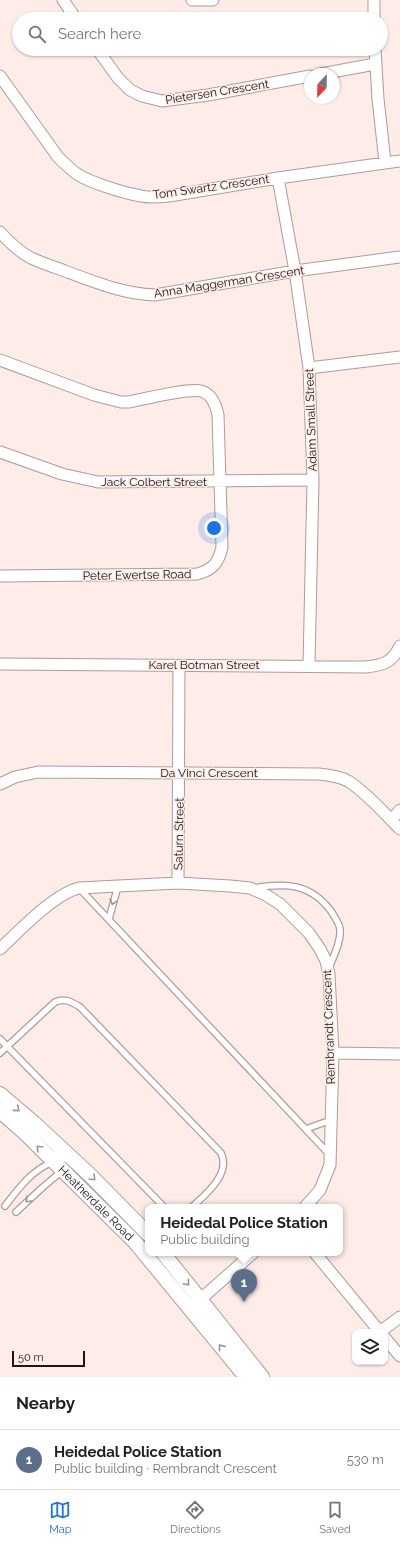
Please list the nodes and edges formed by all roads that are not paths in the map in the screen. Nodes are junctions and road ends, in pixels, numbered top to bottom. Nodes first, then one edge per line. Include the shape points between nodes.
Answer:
1 (63, 0) edge
2 (192, 0) edge
3 (213, 0) edge
4 (374, 0) edge
5 (71, 12) edge
6 (374, 12) edge
7 (102, 56) edge
8 (375, 56) edge
9 (375, 64) junction
10 (340, 70) edge
11 (0, 76) edge
12 (304, 77) edge
13 (400, 161) edge
14 (385, 162) junction
15 (278, 178) junction
16 (0, 232) edge
17 (400, 257) edge
18 (295, 271) junction
19 (400, 357) edge
20 (0, 360) edge
21 (309, 368) junction
22 (0, 452) edge
23 (313, 480) junction
24 (220, 482) junction
25 (0, 576) edge
26 (400, 646) edge
27 (0, 664) edge
28 (309, 665) junction
29 (179, 666) junction
30 (180, 773) junction
31 (0, 784) edge
32 (400, 810) edge
33 (391, 820) junction
34 (400, 829) edge
35 (178, 883) junction
36 (118, 886) junction
37 (79, 888) junction
38 (250, 888) junction
39 (109, 919) junction
40 (0, 949) edge
41 (328, 970) junction
42 (0, 1039) edge
43 (6, 1046) junction
44 (0, 1053) edge
45 (333, 1053) junction
46 (400, 1054) edge
47 (0, 1094) edge
48 (2, 1112) edge
49 (331, 1120) junction
50 (34, 1123) junction
51 (306, 1129) junction
52 (331, 1155) junction
53 (77, 1163) junction
54 (59, 1165) junction
55 (161, 1204) edge
56 (195, 1204) edge
57 (307, 1204) edge
58 (5, 1206) dead end
59 (16, 1212) dead end
60 (145, 1231) edge
61 (142, 1240) edge
62 (152, 1256) edge
63 (159, 1256) edge
64 (165, 1256) edge
65 (250, 1256) edge
66 (317, 1256) edge
67 (169, 1282) junction
68 (196, 1304) junction
69 (400, 1317) edge
70 (378, 1329) edge
71 (384, 1329) edge
72 (388, 1342) edge
73 (400, 1356) edge
74 (250, 1375) edge

1 - 5 street
2 - 3 street
4 - 6 street
7 - 12 street, Pietersen Crescent via 130,90 162,101
8 - 9 street
9 - 10 street
9 - 14 street
11 - 15 street, Tom Swartz Crescent via 58,158 78,175 92,181 128,193 155,197
13 - 14 street, Tom Swartz Crescent
14 - 15 street, Tom Swartz Crescent
15 - 18 street, Adam Small Street
16 - 18 street, Anna Maggerman Crescent via 18,250 31,258 125,292 144,295
17 - 18 street, Anna Maggerman Crescent
18 - 21 street, Adam Small Street
19 - 21 street
20 - 24 street, Peter Ewertse Road via 94,395 121,402 201,391 212,399 216,406
21 - 23 street, Adam Small Street
22 - 24 street, Jack Colbert Street via 62,474 98,482
23 - 24 street, Jack Colbert Street
23 - 28 street, Adam Small Street
24 - 25 street, Peter Ewertse Road via 222,547 216,565 206,572 182,575
26 - 28 street, Karel Botman Street via 396,654 381,665
27 - 29 street, Karel Botman Street
28 - 29 street, Karel Botman Street
29 - 30 street, Saturn Street
30 - 31 street, Da Vinci Crescent via 38,772 15,777
30 - 33 street, Da Vinci Crescent via 333,776 347,781 360,790
30 - 35 street, Saturn Street
32 - 33 street
33 - 34 street, Da Vinci Crescent
35 - 36 street, Rembrandt Crescent
35 - 38 street, Rembrandt Crescent
36 - 37 street, Rembrandt Crescent
36 -> 39 lane
37 - 39 lane
37 - 40 street, Rembrandt Crescent via 55,899
38 - 41 street, Rembrandt Crescent via 280,904 292,915 320,949
38 - 41 lane via 300,887 325,903 340,929 340,939
39 - 51 lane
41 - 45 street, Rembrandt Crescent
42 - 43 lane
43 - 44 lane
43 - 55 lane
43 - 56 lane via 55,1002 62,999 80,1007 221,1153 224,1159 220,1175
45 - 46 street
45 - 49 street, Rembrandt Crescent
47 -> 50 street, Heatherdale Road
54 -> 48 street, Heatherdale Road
49 - 51 lane
49 - 52 street, Rembrandt Crescent
50 - 53 street, Heatherdale Road
50 - 54 lane via 57,1151
51 - 52 lane
52 - 57 street, Rembrandt Crescent via 323,1184
53 - 54 lane
53 -> 60 street, Heatherdale Road
54 - 58 lane via 46,1165 29,1178
54 -> 59 lane via 43,1187
54 - 61 street, Heatherdale Road
62 - 67 street, Heatherdale Road
63 - 67 street via 167,1269
64 -> 68 street, Heatherdale Road
65 - 68 street
66 - 70 street
67 - 68 street, Heatherdale Road
68 - 74 street, Heatherdale Road
69 - 71 street
72 - 73 street

